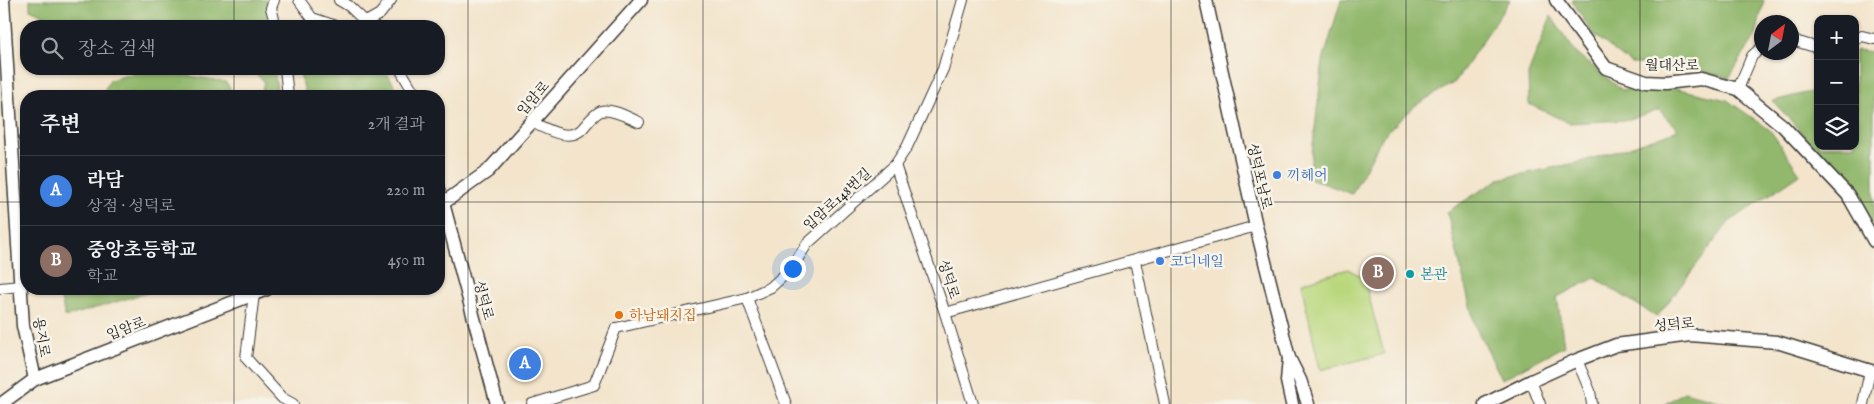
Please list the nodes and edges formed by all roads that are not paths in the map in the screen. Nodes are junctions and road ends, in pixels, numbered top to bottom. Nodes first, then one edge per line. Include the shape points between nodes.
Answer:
1 (3, 0) edge
2 (274, 0) edge
3 (298, 0) edge
4 (339, 0) edge
5 (392, 0) edge
6 (641, 0) edge
7 (963, 0) edge
8 (1206, 0) edge
9 (1556, 0) edge
10 (275, 20) edge
11 (318, 20) edge
12 (360, 20) edge
13 (372, 20) edge
14 (1859, 38) edge
15 (1874, 39) edge
16 (1799, 42) edge
17 (3, 46) edge
18 (1814, 47) edge
19 (1754, 54) edge
20 (286, 75) edge
21 (404, 75) edge
22 (1738, 89) junction
23 (287, 90) edge
24 (412, 90) edge
25 (532, 122) junction
26 (639, 122) dead end
27 (895, 165) junction
28 (445, 202) edge
29 (445, 219) edge
30 (1256, 226) junction
31 (1874, 241) edge
32 (1135, 261) junction
33 (20, 273) edge
34 (20, 286) edge
35 (0, 288) edge
36 (21, 295) edge
37 (251, 295) edge
38 (254, 295) edge
39 (747, 298) junction
40 (945, 313) junction
41 (1289, 358) junction
42 (1578, 360) junction
43 (1872, 372) edge
44 (35, 379) junction
45 (1530, 381) junction
46 (971, 399) edge
47 (1, 404) edge
48 (292, 404) edge
49 (497, 404) edge
50 (532, 404) edge
51 (786, 404) edge
52 (961, 404) edge
53 (1165, 404) edge
54 (1292, 404) edge
55 (1308, 404) edge
56 (1485, 404) edge
57 (1540, 404) edge
58 (1592, 404) edge
59 (1863, 404) edge

1 - 17 street, 용지로
2 - 10 street
3 - 11 street via 312,18
4 - 12 street
5 - 13 street
6 - 25 street, 입암로
7 - 27 street, 입암로148번길 via 943,70 907,147
8 - 30 street, 성덕포남로
9 - 22 street, 월대산로 via 1606,68 1646,82 1701,79
14 - 15 street
16 - 18 street
17 - 33 street, 용지로
19 - 22 street
20 - 23 street
21 - 24 street
22 - 31 street, 월대산로 via 1783,126 1848,195
25 - 26 street via 564,134 581,131 601,111
25 - 28 street, 입암로 via 488,171
27 - 39 street, 입암로148번길 via 807,244 791,270 771,287
27 - 40 street, 성덕로
29 - 49 street, 성덕로
30 - 32 street
30 - 41 street, 성덕포남로
32 - 40 street
32 - 53 street
34 - 35 street
36 - 44 street, 용지로 via 23,326
37 - 44 street, 입암로
38 - 48 street via 246,358 282,398
39 - 50 street, 입암로148번길 via 616,328 594,385
39 - 51 street
40 - 46 street, 성덕로
41 - 54 street
41 - 55 street
42 - 43 street, 성덕로 via 1616,345 1690,335 1777,342
42 - 45 street, 성덕로
42 - 58 street
43 - 59 street
44 - 47 street, 입암로
45 - 56 street, 성덕로
45 - 57 street
46 - 52 street

